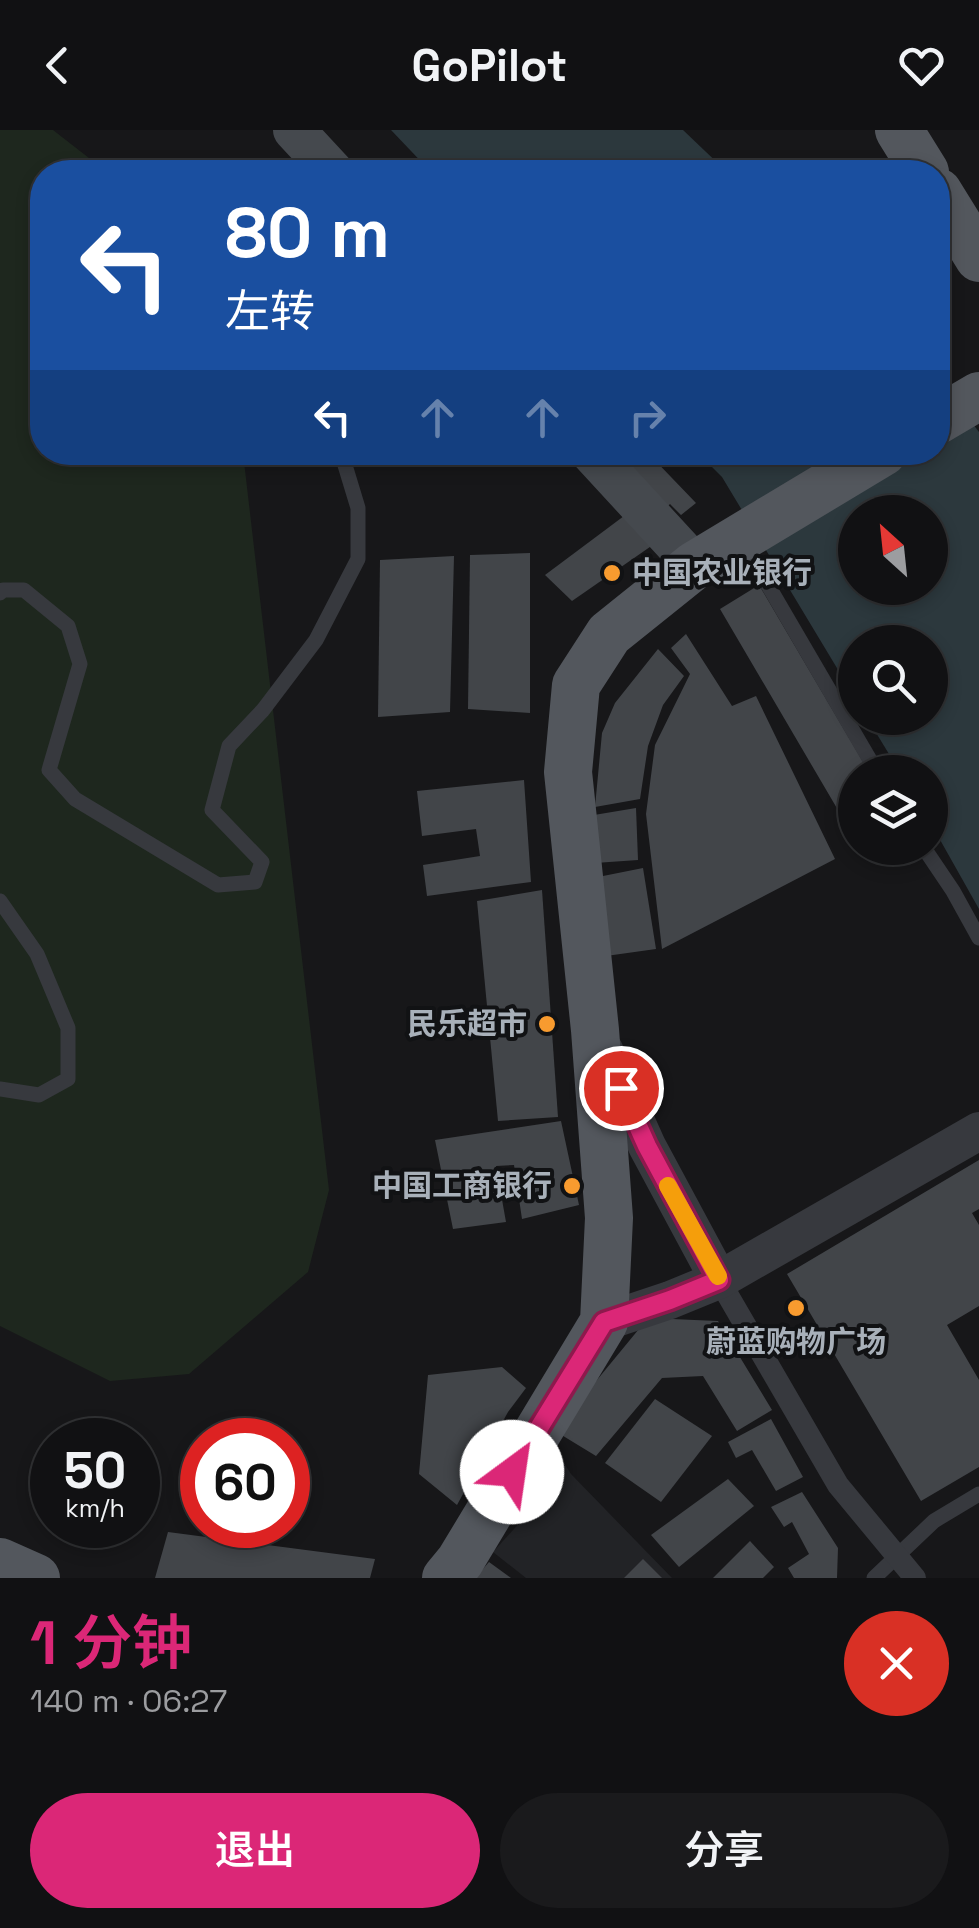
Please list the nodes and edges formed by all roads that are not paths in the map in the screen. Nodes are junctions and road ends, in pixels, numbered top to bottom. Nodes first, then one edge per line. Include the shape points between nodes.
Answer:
1 (294, 130) edge
2 (898, 130) edge
3 (322, 160) edge
4 (917, 160) edge
5 (950, 211) edge
6 (979, 258) edge
7 (979, 396) edge
8 (950, 413) edge
9 (345, 465) edge
10 (604, 465) edge
11 (861, 465) edge
12 (739, 536) junction
13 (696, 565) junction
14 (0, 593) edge
15 (867, 755) edge
16 (936, 865) edge
17 (0, 901) edge
18 (979, 938) edge
19 (595, 1030) junction
20 (0, 1089) edge
21 (979, 1131) edge
22 (719, 1280) junction
23 (604, 1322) junction
24 (979, 1494) edge
25 (896, 1556) junction
26 (0, 1562) edge
27 (36, 1578) edge
28 (446, 1578) edge
29 (874, 1578) edge
30 (915, 1578) edge

1 - 3 main road
2 - 4 main road
5 - 6 main road
7 - 8 main road
9 - 14 lane via 358,508 358,559 316,640 229,746 212,810 262,862 255,882 218,885 74,799 49,770 80,664 68,626 24,590
10 - 13 main road
11 - 12 main road
12 - 13 main road
12 - 15 lane
13 - 19 main road via 609,634 576,685 568,772
16 - 18 lane
17 - 20 lane via 37,954 68,1028 68,1078 39,1096
19 - 22 street
19 - 23 main road via 609,1218
21 - 22 street
22 - 23 street
22 - 25 street via 838,1486
23 - 28 main road
24 - 25 lane via 934,1521
25 - 29 lane
25 - 30 street
26 - 27 main road

